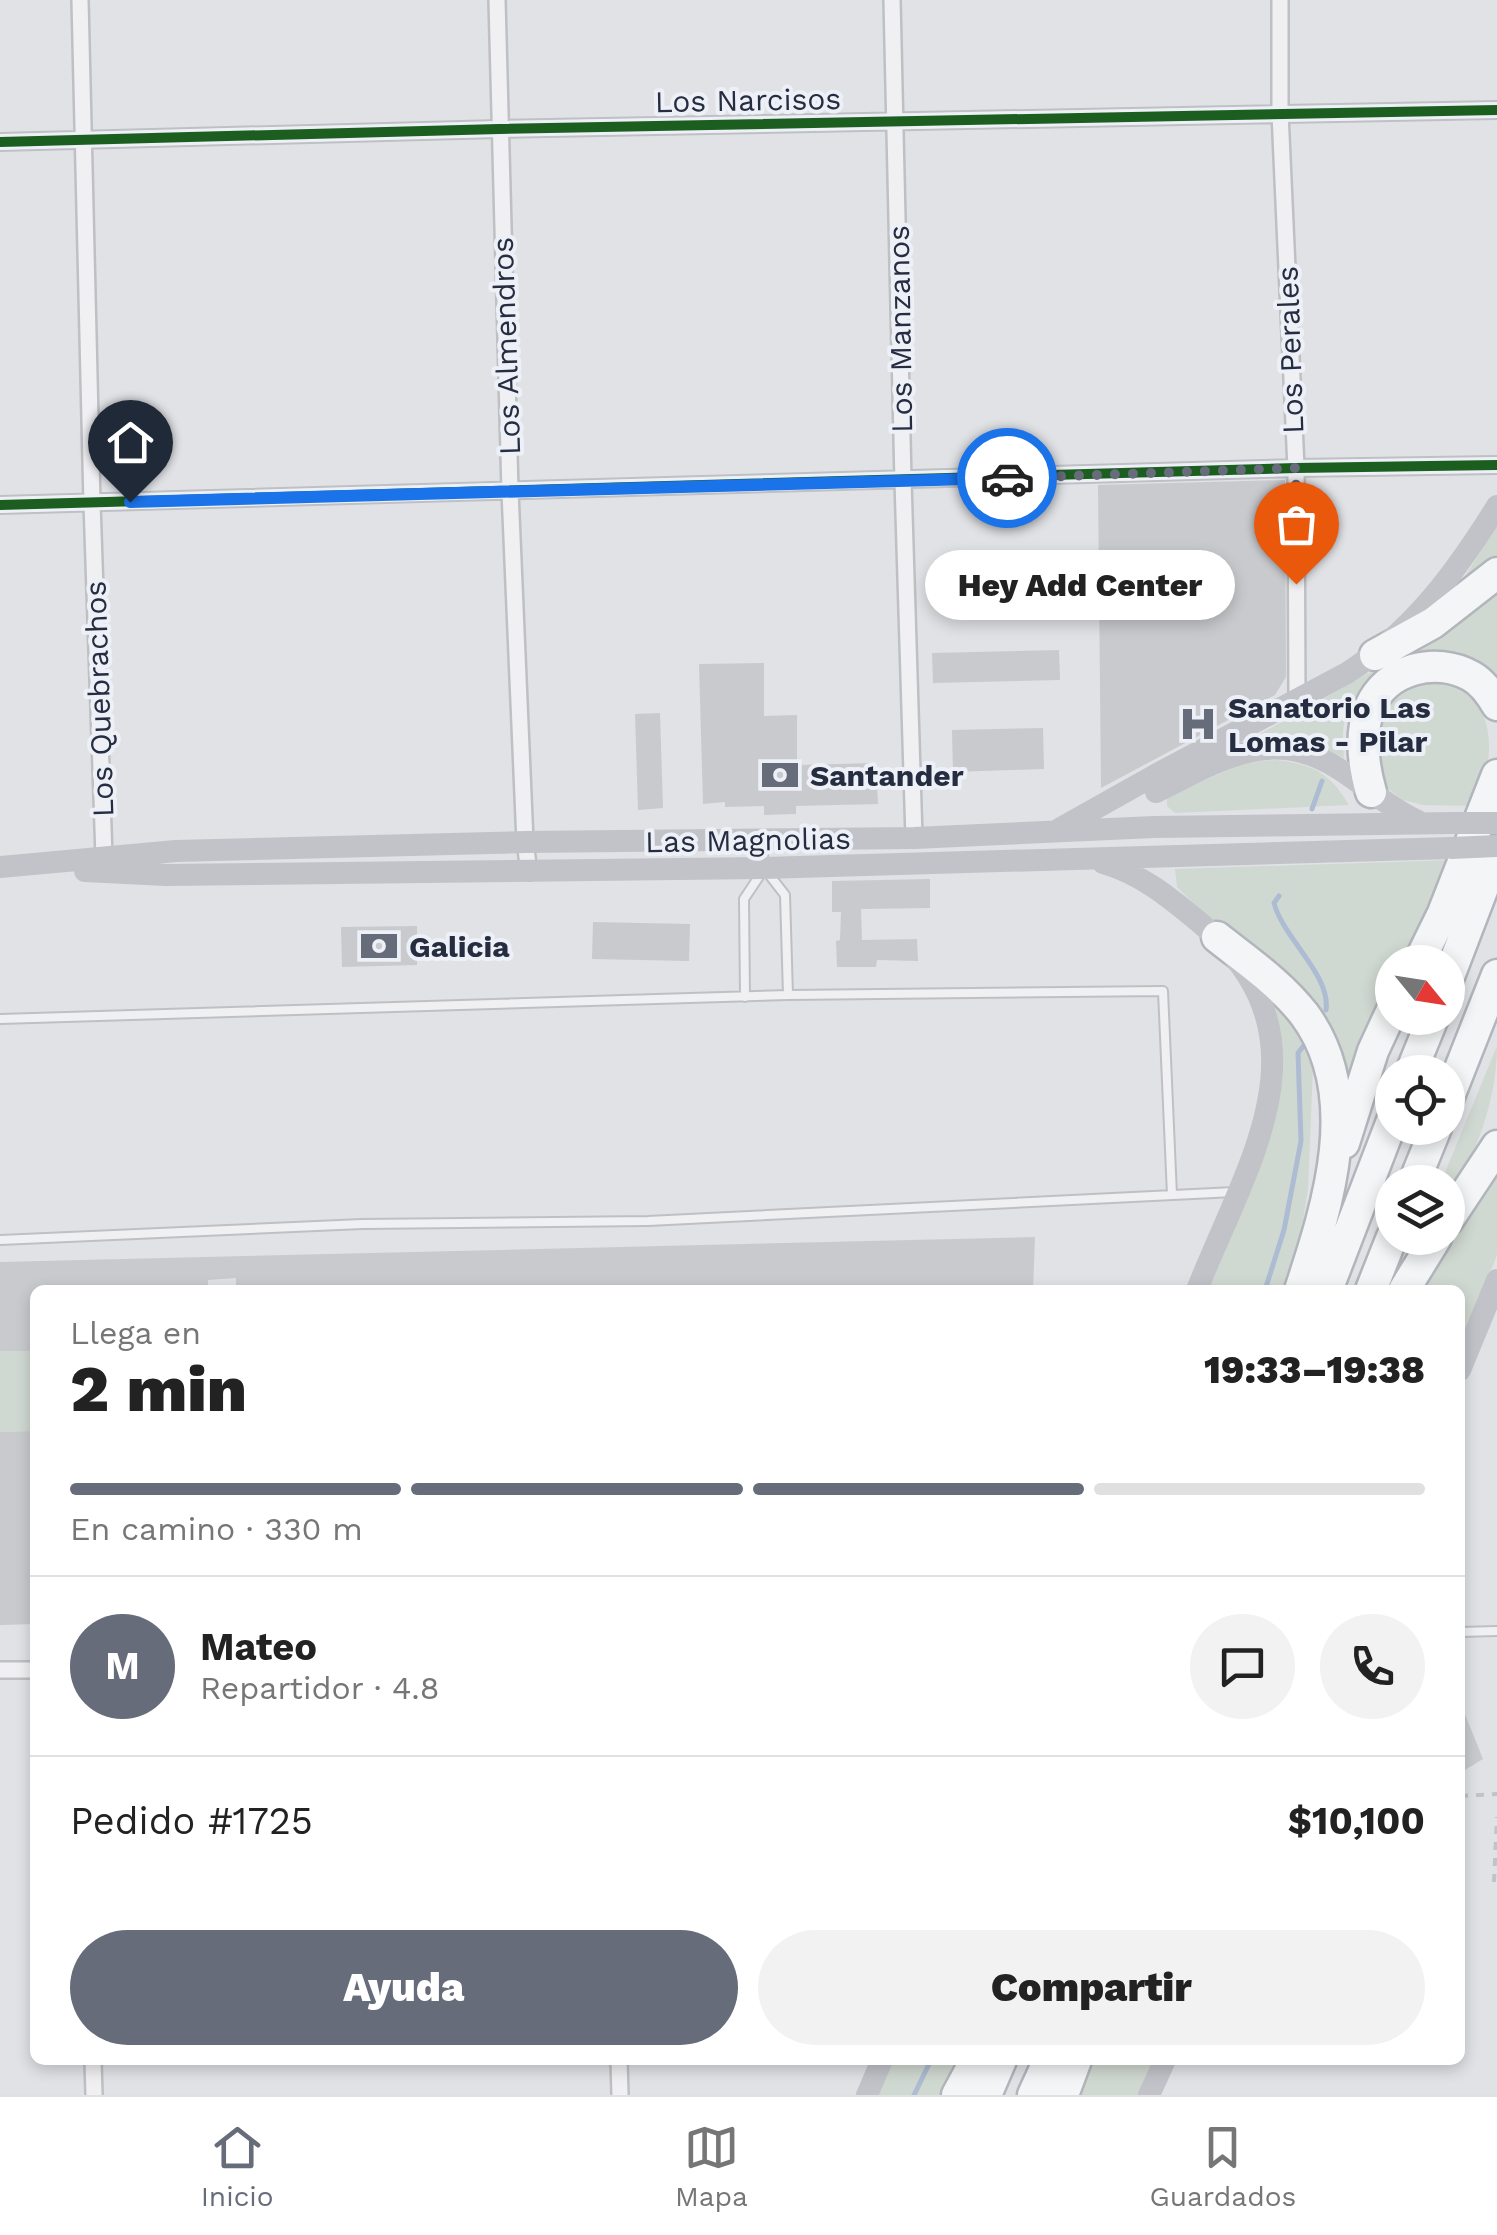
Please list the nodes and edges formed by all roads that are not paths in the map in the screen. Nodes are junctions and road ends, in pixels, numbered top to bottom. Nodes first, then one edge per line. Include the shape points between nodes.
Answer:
1 (80, 0) edge
2 (497, 0) edge
3 (892, 0) edge
4 (1280, 0) edge
5 (1497, 110) edge
6 (1280, 112) junction
7 (896, 122) junction
8 (500, 130) junction
9 (85, 140) junction
10 (0, 142) edge
11 (1497, 465) edge
12 (1296, 468) junction
13 (903, 481) junction
14 (510, 491) junction
15 (92, 504) junction
16 (0, 505) edge
17 (1497, 506) edge
18 (1497, 573) edge
19 (1375, 656) junction
20 (1297, 700) junction
21 (1497, 704) edge
22 (1497, 775) edge
23 (1157, 783) junction
24 (1371, 792) junction
25 (1497, 822) edge
26 (1424, 824) junction
27 (1154, 827) junction
28 (1056, 831) junction
29 (762, 838) junction
30 (914, 838) junction
31 (524, 842) junction
32 (1497, 849) edge
33 (1154, 856) junction
34 (104, 858) junction
35 (1085, 858) junction
36 (764, 868) junction
37 (529, 872) junction
38 (1160, 891) junction
39 (1217, 937) junction
40 (1428, 945) edge
41 (1461, 945) edge
42 (1497, 975) edge
43 (788, 995) junction
44 (746, 996) junction
45 (0, 1018) edge
46 (1382, 1035) edge
47 (1465, 1056) edge
48 (1497, 1120) edge
49 (1383, 1145) edge
50 (1497, 1146) edge
51 (1474, 1177) junction
52 (1331, 1184) junction
53 (1239, 1192) junction
54 (1465, 1192) edge
55 (1172, 1196) junction
56 (0, 1240) edge
57 (1385, 1255) edge
58 (1426, 1255) edge
59 (1497, 1280) edge
60 (1199, 1285) edge
61 (1302, 1285) edge
62 (1329, 1285) edge
63 (1374, 1285) edge
64 (1407, 1285) edge
65 (1465, 1358) edge
66 (1497, 1631) edge
67 (1465, 1632) edge
68 (0, 1670) edge
69 (30, 1670) edge
70 (93, 2065) edge
71 (619, 2065) edge
72 (880, 2065) edge
73 (973, 2065) edge
74 (999, 2065) edge
75 (1047, 2065) edge
76 (1074, 2065) edge
77 (1162, 2065) edge
78 (94, 2095) edge
79 (620, 2095) edge
80 (867, 2095) edge
81 (957, 2095) edge
82 (986, 2095) edge
83 (1033, 2095) edge
84 (1063, 2095) edge
85 (1149, 2095) edge

1 - 9 street, Los Quebrachos
2 - 8 street, Los Almendros
3 - 7 street, Los Manzanos
4 - 6 street, Los Perales
5 - 6 street, Los Narcisos
6 - 7 street, Los Narcisos
6 - 12 street, Los Perales
7 - 8 street, Los Narcisos
7 - 13 street, Los Manzanos
8 - 9 street, Los Narcisos
8 - 14 street, Los Almendros
9 - 10 street, Los Narcisos
9 - 15 street, Los Quebrachos
11 - 12 street
12 - 13 street
12 - 20 street, Los Perales
13 - 14 street
13 - 30 street, Los Manzanos
14 - 15 street
14 - 31 street, Los Almendros
15 - 16 street
15 - 34 street, Los Quebrachos
17 - 19 main road via 1431,602
18 - 19 highway via 1433,623
19 - 20 main road
20 - 23 main road
21 - 24 highway via 1474,678 1450,668 1419,668 1392,681 1374,699 1364,730
22 - 40 highway
23 - 24 main road via 1244,751 1273,748 1313,755
23 - 27 main road
23 - 28 main road
24 - 26 main road
25 - 26 main road, Las Magnolias, bridge
26 - 27 main road, Las Magnolias
27 - 28 main road, Las Magnolias
27 - 33 main road
28 - 30 main road, Las Magnolias
29 - 30 main road, Las Magnolias
29 - 31 main road, Las Magnolias
29 - 36 lane
31 - 34 main road, Las Magnolias
31 - 37 street, Los Almendros
32 - 33 main road, Las Magnolias, bridge
32 - 41 highway
33 - 35 main road, Las Magnolias
33 - 38 main road
34 - 37 main road, Las Magnolias via 0,867 166,875
35 - 36 main road, Las Magnolias
35 - 38 main road via 1127,870
36 - 37 main road, Las Magnolias
36 - 43 lane via 785,894
36 - 44 lane via 744,899
38 - 39 main road
39 - 52 highway via 1279,987 1317,1036 1334,1094
39 - 53 main road via 1259,993 1271,1035 1267,1106
42 - 47 highway
43 - 44 lane
43 - 55 lane via 1163,992
44 - 45 lane
46 - 52 highway
48 - 51 highway
49 - 62 highway
50 - 51 highway
51 - 54 highway
52 - 61 highway
53 - 55 lane
53 - 60 main road
55 - 56 lane via 648,1221 362,1224
57 - 63 highway
58 - 64 highway
59 - 65 main road
66 - 67 lane
68 - 69 street
70 - 78 street
71 - 79 street
72 - 80 main road
73 - 81 highway
74 - 82 highway
75 - 83 highway
76 - 84 highway
77 - 85 main road

